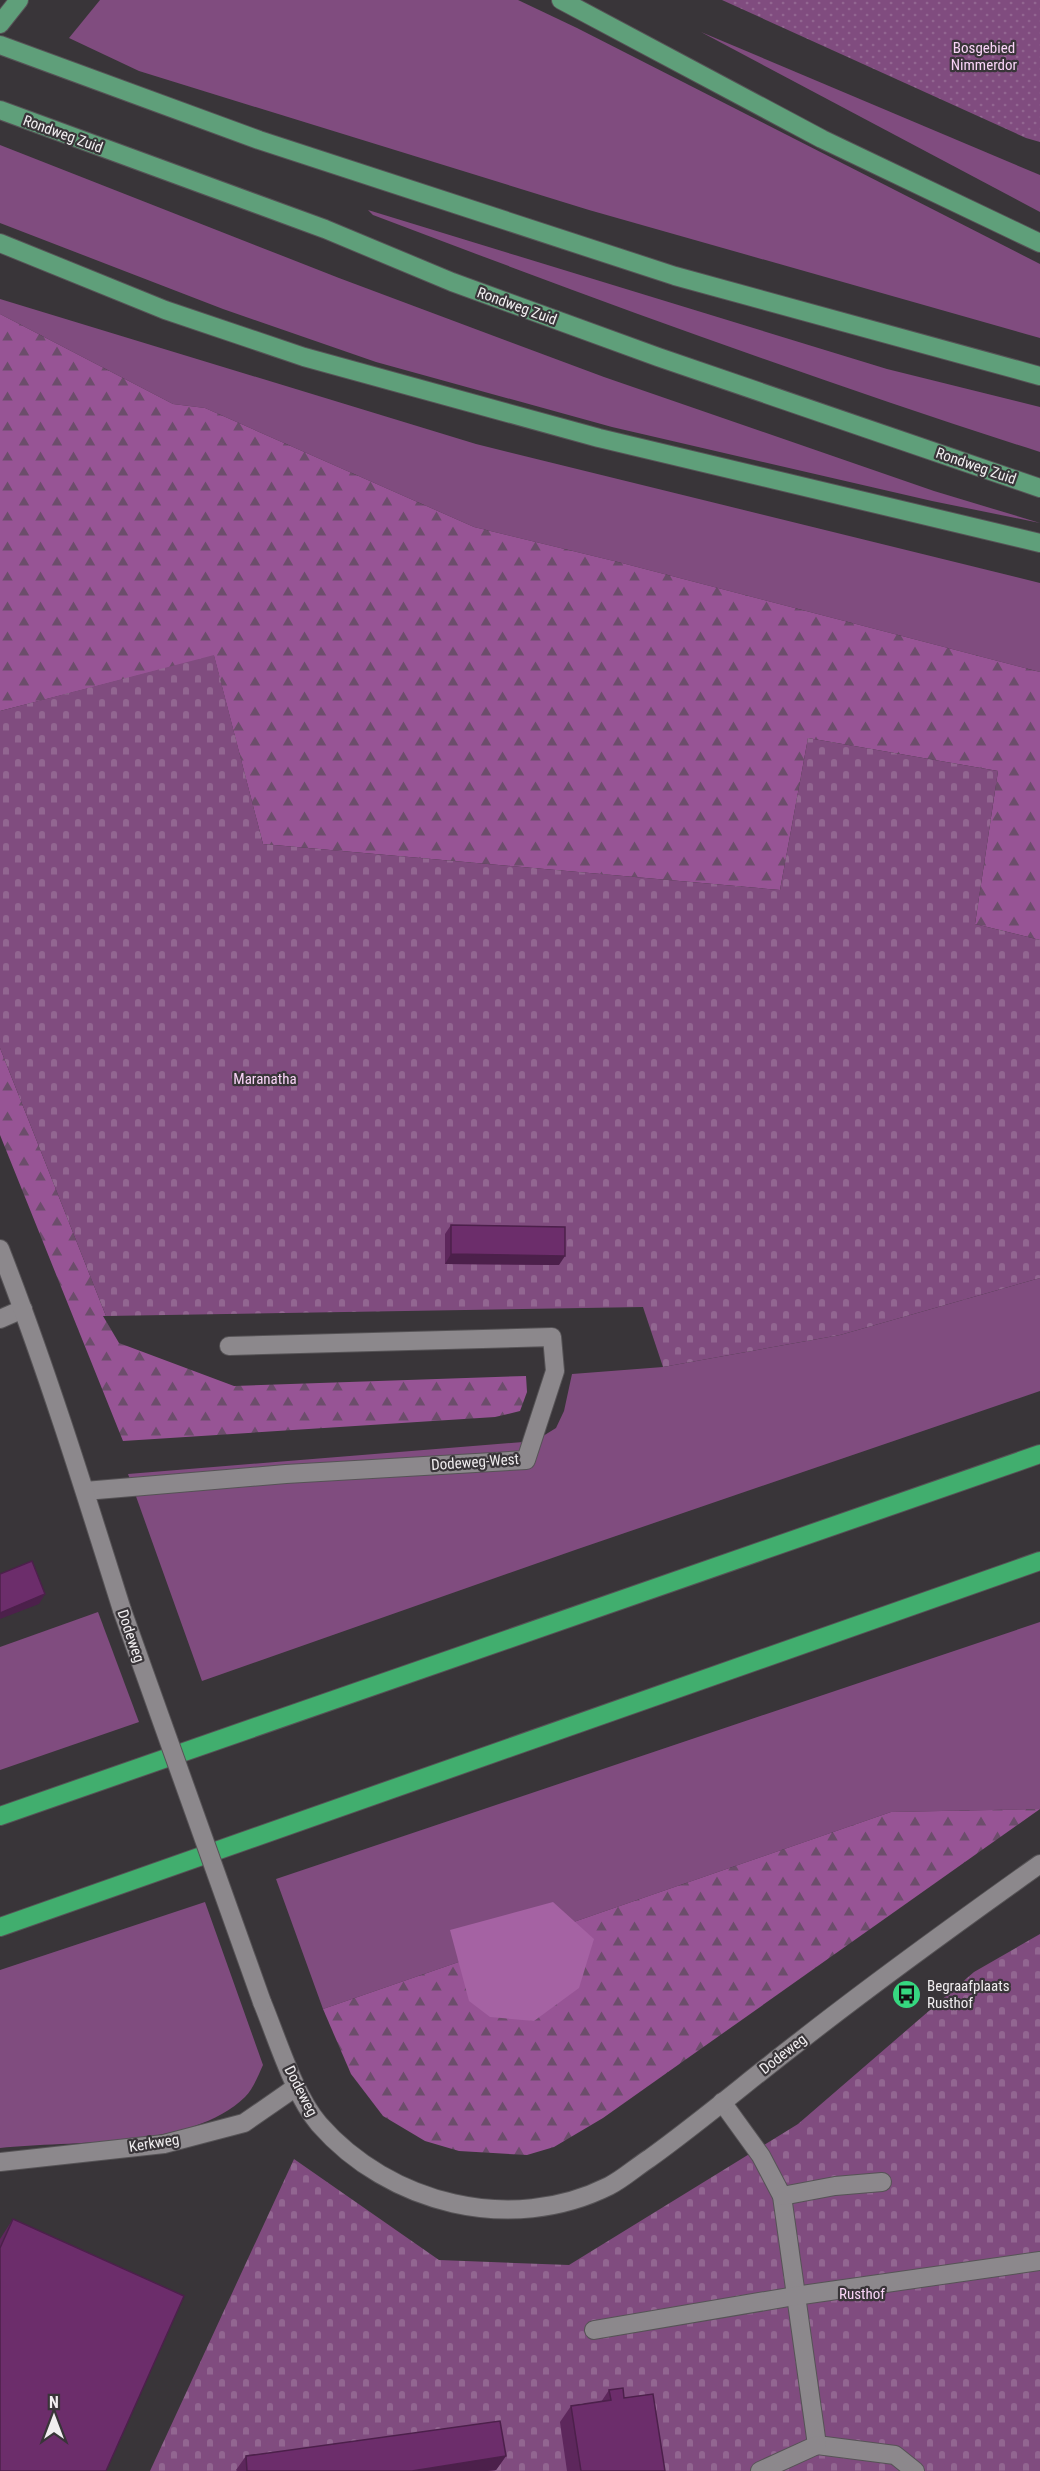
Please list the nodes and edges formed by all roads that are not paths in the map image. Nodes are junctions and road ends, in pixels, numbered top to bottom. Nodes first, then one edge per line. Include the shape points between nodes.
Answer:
1 (19, 0) edge
2 (561, 0) edge
3 (0, 24) edge
4 (0, 45) edge
5 (0, 111) edge
6 (0, 243) edge
7 (1040, 243) edge
8 (1040, 376) edge
9 (1040, 488) edge
10 (1040, 543) edge
11 (0, 1249) edge
12 (23, 1309) junction
13 (0, 1319) edge
14 (229, 1346) dead end
15 (1040, 1454) edge
16 (85, 1491) junction
17 (1040, 1561) edge
18 (0, 1816) edge
19 (1040, 1864) edge
20 (0, 1927) edge
21 (296, 2087) junction
22 (722, 2102) junction
23 (0, 2162) edge
24 (882, 2182) dead end
25 (782, 2196) junction
26 (1040, 2261) edge
27 (795, 2296) junction
28 (594, 2330) dead end
29 (817, 2445) junction
30 (760, 2471) edge
31 (915, 2471) edge

1 - 3 main road
2 - 7 main road via 822,139
4 - 8 main road via 281,148 675,276
5 - 9 main road, Rondweg Zuid via 325,229 484,294
6 - 10 main road via 165,310 304,357 599,438
11 - 12 street, Dodeweg
12 - 13 street
12 - 16 street, Dodeweg
14 - 16 street, Dodeweg-West via 552,1337 555,1371 526,1460
15 - 18 highway
16 - 21 street, Dodeweg, bridge via 122,1610
17 - 20 highway
19 - 22 street, Dodeweg via 891,1971
21 - 22 street, Dodeweg via 317,2122 355,2159 386,2180 432,2200 477,2209 516,2210 561,2204 609,2186
21 - 23 street, Kerkweg via 244,2123 164,2144
22 - 25 street via 761,2156
24 - 25 street
25 - 27 street
26 - 27 street
27 - 28 street
27 - 29 street
29 - 30 street
29 - 31 street via 895,2455

